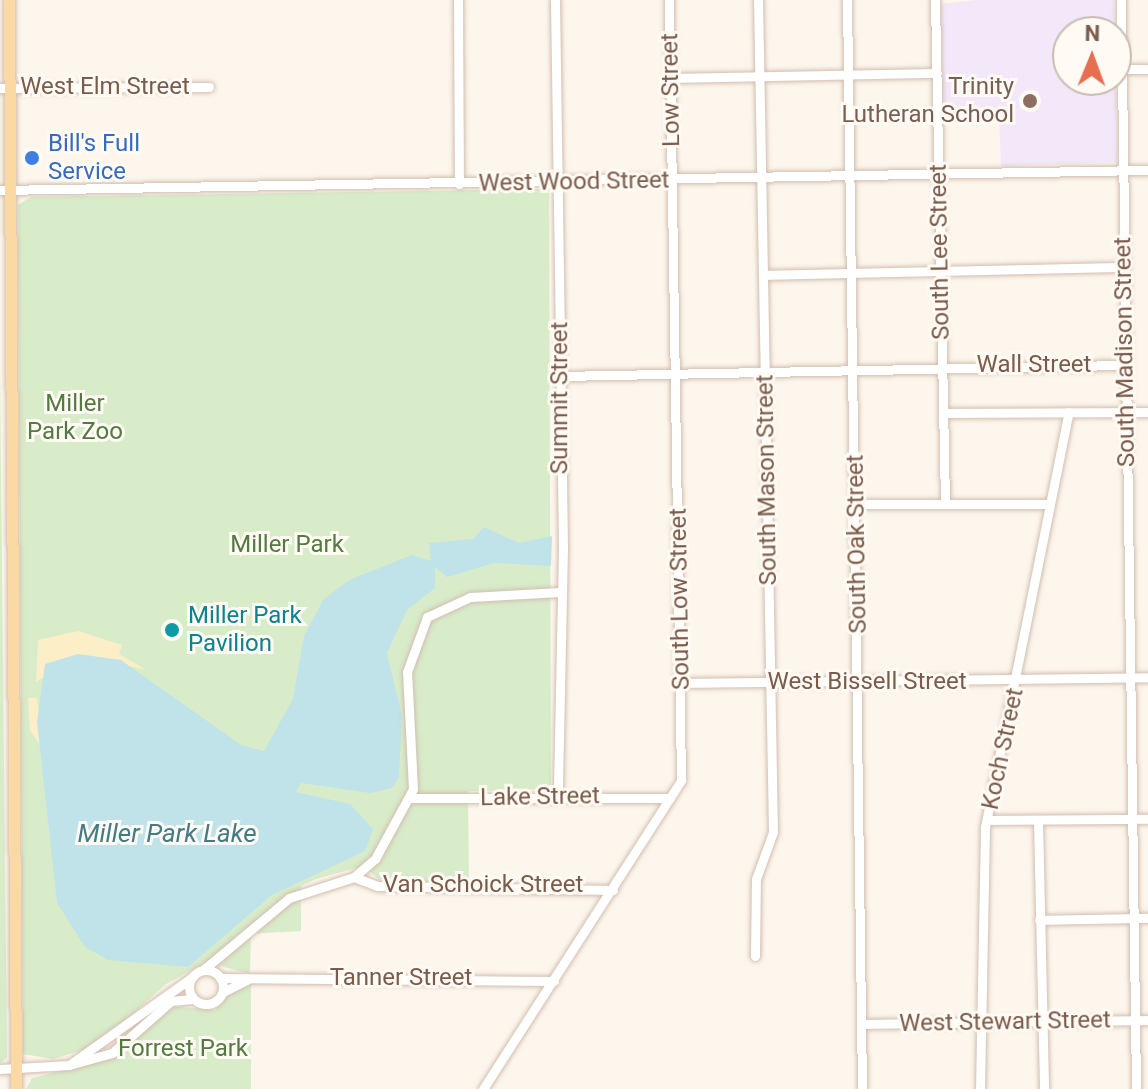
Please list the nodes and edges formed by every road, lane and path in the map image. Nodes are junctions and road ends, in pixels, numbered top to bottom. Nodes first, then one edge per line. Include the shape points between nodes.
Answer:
1 (9, 0) edge
2 (458, 0) edge
3 (555, 0) edge
4 (669, 0) edge
5 (758, 0) edge
6 (847, 0) edge
7 (935, 0) edge
8 (937, 73) junction
9 (848, 75) junction
10 (758, 77) junction
11 (670, 78) junction
12 (209, 87) dead end
13 (5, 88) edge
14 (1123, 96) edge
15 (1122, 170) junction
16 (1148, 170) edge
17 (938, 173) junction
18 (851, 176) junction
19 (761, 178) junction
20 (673, 179) junction
21 (558, 182) junction
22 (459, 184) junction
23 (5, 190) edge
24 (1124, 267) junction
25 (940, 270) junction
26 (852, 272) junction
27 (764, 275) junction
28 (5, 300) edge
29 (6, 362) edge
30 (942, 365) junction
31 (1125, 365) junction
32 (853, 368) junction
33 (765, 371) junction
34 (676, 373) junction
35 (560, 376) junction
36 (1069, 412) junction
37 (1126, 412) junction
38 (1148, 412) edge
39 (943, 413) junction
40 (856, 504) junction
41 (945, 504) junction
42 (1049, 504) junction
43 (560, 592) junction
44 (1148, 677) edge
45 (1130, 678) junction
46 (1017, 681) junction
47 (859, 682) junction
48 (682, 683) junction
49 (770, 683) junction
50 (558, 797) junction
51 (410, 798) junction
52 (670, 798) junction
53 (1132, 819) junction
54 (1148, 819) edge
55 (988, 820) junction
56 (1038, 821) junction
57 (354, 877) junction
58 (613, 890) junction
59 (1148, 918) edge
60 (1133, 919) junction
61 (1039, 920) junction
62 (228, 951) junction
63 (755, 956) dead end
64 (203, 970) junction
65 (220, 977) junction
66 (191, 978) junction
67 (248, 979) junction
68 (554, 981) junction
69 (223, 992) junction
70 (193, 999) junction
71 (1135, 1020) junction
72 (1148, 1020) edge
73 (1042, 1022) junction
74 (980, 1023) junction
75 (863, 1024) junction
76 (69, 1065) junction
77 (0, 1069) edge
78 (15, 1069) junction
79 (16, 1089) edge
80 (483, 1089) edge
81 (862, 1089) edge
82 (980, 1089) edge
83 (1044, 1089) edge
84 (1136, 1089) edge

1 - 13 main road
2 - 22 street
3 - 21 street, Summit Street
4 - 11 street, Low Street
5 - 10 street, South Mason Street
6 - 9 street, South Oak Street
7 - 8 street, South Lee Street
8 - 9 street
8 - 17 street, South Lee Street
9 - 10 street
9 - 18 street, South Oak Street
10 - 11 street
10 - 19 street, South Mason Street
11 - 20 street, Low Street
12 - 13 street, West Elm Street
13 - 23 main road
14 - 15 street, South Madison Street
15 - 16 street, West Wood Street
15 - 17 street, West Wood Street
15 - 24 street, South Madison Street
17 - 18 street, West Wood Street
17 - 25 street, South Lee Street
18 - 19 street, West Wood Street
18 - 26 street, South Oak Street
19 - 20 street, West Wood Street
19 - 27 street, South Mason Street
20 - 21 street, West Wood Street
20 - 34 street, South Low Street
21 - 22 street, West Wood Street
21 - 35 street, Summit Street
22 - 23 street, West Wood Street
23 - 28 main road
24 - 25 street
24 - 31 street, South Madison Street
25 - 26 street
25 - 30 street, South Lee Street
26 - 27 street
26 - 32 street, South Oak Street
27 - 33 street, South Mason Street
28 - 29 main road
29 - 78 main road
30 - 31 street, Wall Street
30 - 32 street, Wall Street
30 - 39 street, South Lee Street
31 - 37 street, South Madison Street
32 - 33 street, Wall Street
32 - 40 street, South Oak Street
33 - 34 street, Wall Street
33 - 49 street, South Mason Street
34 - 35 street, Wall Street
34 - 48 street, South Low Street
35 - 43 street, Summit Street
36 - 37 street
36 - 39 street
36 - 42 street, Koch Street
37 - 38 street
37 - 45 street, South Madison Street
39 - 41 street, South Lee Street
40 - 41 street
40 - 47 street, South Oak Street
41 - 42 street
42 - 46 street, Koch Street
43 - 50 street, Summit Street
43 - 51 street via 470,597 436,610 419,628 407,672 415,758
44 - 45 street, West Bissell Street
45 - 46 street, West Bissell Street
45 - 53 street, South Madison Street
46 - 47 street, West Bissell Street
46 - 55 street, Koch Street
47 - 49 street, West Bissell Street
47 - 75 street, South Oak Street
48 - 49 street, West Bissell Street
48 - 52 street, South Low Street via 682,770
49 - 63 street, South Mason Street via 773,832 756,879
50 - 51 street, Lake Street
50 - 52 street, Lake Street
51 - 57 street via 375,859
52 - 58 street, South Low Street
53 - 54 street
53 - 56 street
53 - 60 street, South Madison Street
55 - 56 street
55 - 74 street, Koch Street
56 - 61 street
57 - 58 street, Van Schoick Street via 377,886
57 - 62 street via 289,898
58 - 68 street, South Low Street
59 - 60 street
60 - 61 street
60 - 71 street, South Madison Street
61 - 73 street
62 - 64 street
62 - 65 street
64 - 65 street
64 - 66 street
65 - 67 street, Tanner Street
65 - 69 street
66 - 70 street
66 - 76 street
67 - 68 street, Tanner Street
67 - 69 street, Tanner Street
68 - 80 street, South Low Street
69 - 70 street via 212,1004
70 - 76 street via 171,1001 112,1053
71 - 72 street, West Stewart Street
71 - 73 street, West Stewart Street
71 - 84 street, South Madison Street
73 - 74 street, West Stewart Street
73 - 83 street
74 - 75 street, West Stewart Street
74 - 82 street, Koch Street
75 - 81 street, South Oak Street
76 - 78 street
77 - 78 street
78 - 79 main road

